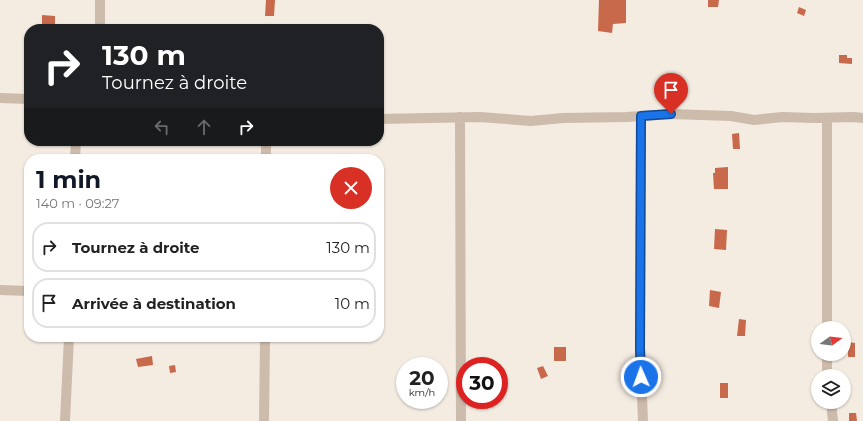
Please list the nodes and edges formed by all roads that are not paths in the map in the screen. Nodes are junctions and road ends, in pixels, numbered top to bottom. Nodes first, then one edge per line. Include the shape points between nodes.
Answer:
1 (100, 0) edge
2 (100, 24) edge
3 (0, 98) edge
4 (24, 99) edge
5 (641, 116) junction
6 (460, 117) junction
7 (827, 118) junction
8 (863, 118) edge
9 (384, 119) edge
10 (0, 290) edge
11 (24, 291) edge
12 (827, 321) edge
13 (69, 342) edge
14 (265, 342) edge
15 (832, 409) edge
16 (65, 421) edge
17 (264, 421) edge
18 (462, 421) edge
19 (642, 421) edge
20 (833, 421) edge

1 - 2 street
3 - 4 street
5 - 6 street via 531,121
5 - 7 street via 704,114 754,120 782,117
5 - 19 street
6 - 9 street
6 - 18 street
7 - 8 street
7 - 12 street
10 - 11 street
13 - 16 street
14 - 17 street
15 - 20 street

